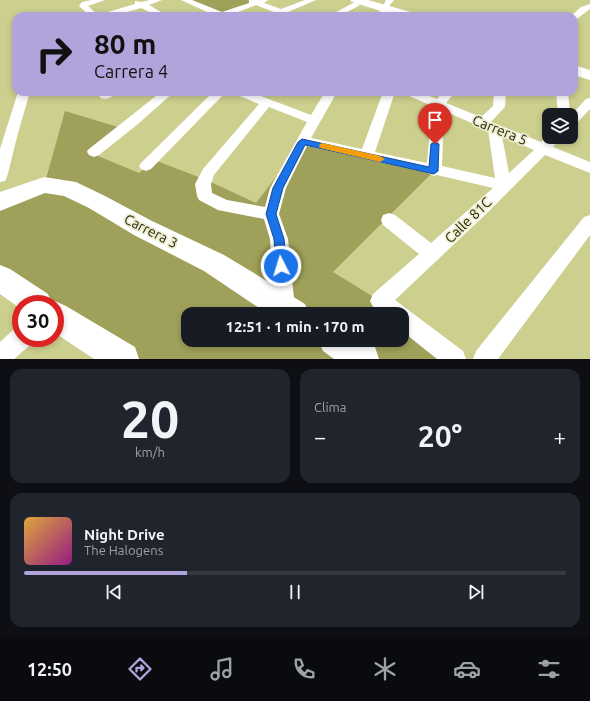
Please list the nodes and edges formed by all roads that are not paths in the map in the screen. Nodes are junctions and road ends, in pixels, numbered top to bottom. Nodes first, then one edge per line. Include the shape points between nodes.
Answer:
1 (101, 0) edge
2 (131, 0) edge
3 (158, 0) edge
4 (184, 0) edge
5 (312, 0) edge
6 (338, 0) edge
7 (256, 1) edge
8 (356, 3) edge
9 (141, 5) junction
10 (590, 6) edge
11 (386, 11) edge
12 (90, 12) edge
13 (117, 12) edge
14 (156, 12) edge
15 (212, 12) edge
16 (231, 12) edge
17 (281, 12) joint
18 (340, 12) edge
19 (578, 14) edge
20 (578, 65) edge
21 (590, 69) edge
22 (578, 71) edge
23 (590, 75) edge
24 (23, 96) edge
25 (163, 96) edge
26 (216, 96) edge
27 (249, 96) edge
28 (325, 96) edge
29 (388, 96) edge
30 (418, 96) edge
31 (446, 96) edge
32 (500, 96) edge
33 (562, 96) edge
34 (590, 102) edge
35 (266, 103) junction
36 (438, 105) junction
37 (563, 108) edge
38 (578, 115) edge
39 (314, 120) junction
40 (488, 125) junction
41 (542, 140) edge
42 (302, 142) junction
43 (547, 144) edge
44 (552, 144) edge
45 (94, 152) dead end
46 (367, 156) junction
47 (146, 166) dead end
48 (590, 168) edge
49 (434, 171) junction
50 (504, 185) junction
51 (3, 192) edge
52 (271, 214) junction
53 (390, 220) dead end
54 (590, 222) edge
55 (432, 254) junction
56 (0, 278) edge
57 (25, 295) edge
58 (284, 307) edge
59 (289, 307) edge
60 (388, 307) edge
61 (64, 322) edge
62 (409, 323) edge
63 (13, 347) edge
64 (345, 347) edge
65 (4, 357) edge
66 (123, 359) edge
67 (363, 359) edge
68 (455, 359) edge
69 (484, 359) edge

1 - 12 street via 83,6
2 - 9 street
3 - 9 street
4 - 15 street
5 - 17 street
6 - 8 main road
7 - 16 street
7 - 17 street
8 - 11 main road
8 - 18 street
9 - 13 street
9 - 14 street
10 - 19 street
20 - 21 main road
22 - 23 main road
24 - 51 street via 11,133
25 - 45 street
26 - 47 street
27 - 35 street
28 - 39 street
29 - 46 street
30 - 36 street, Carrera 5
31 - 36 street
32 - 40 street via 499,107
33 - 37 street
34 - 38 street
35 - 39 street
35 - 52 street via 208,173 203,184 205,196 224,206
36 - 40 street, Carrera 5
36 - 49 street
39 - 42 street
40 - 41 street, Carrera 5
40 - 50 street
42 - 46 street
42 - 52 street via 278,188
43 - 50 street, Calle 81C
44 - 48 street, Carrera 5
46 - 49 street
49 - 50 street
50 - 55 street, Calle 81C
51 - 58 main road, Carrera 3 via 44,185 68,188 214,263
52 - 59 street via 279,239
53 - 55 street
54 - 69 street
55 - 60 street, Calle 81C via 380,301
56 - 57 main road
61 - 66 main road
62 - 68 street
63 - 65 street
64 - 67 main road

